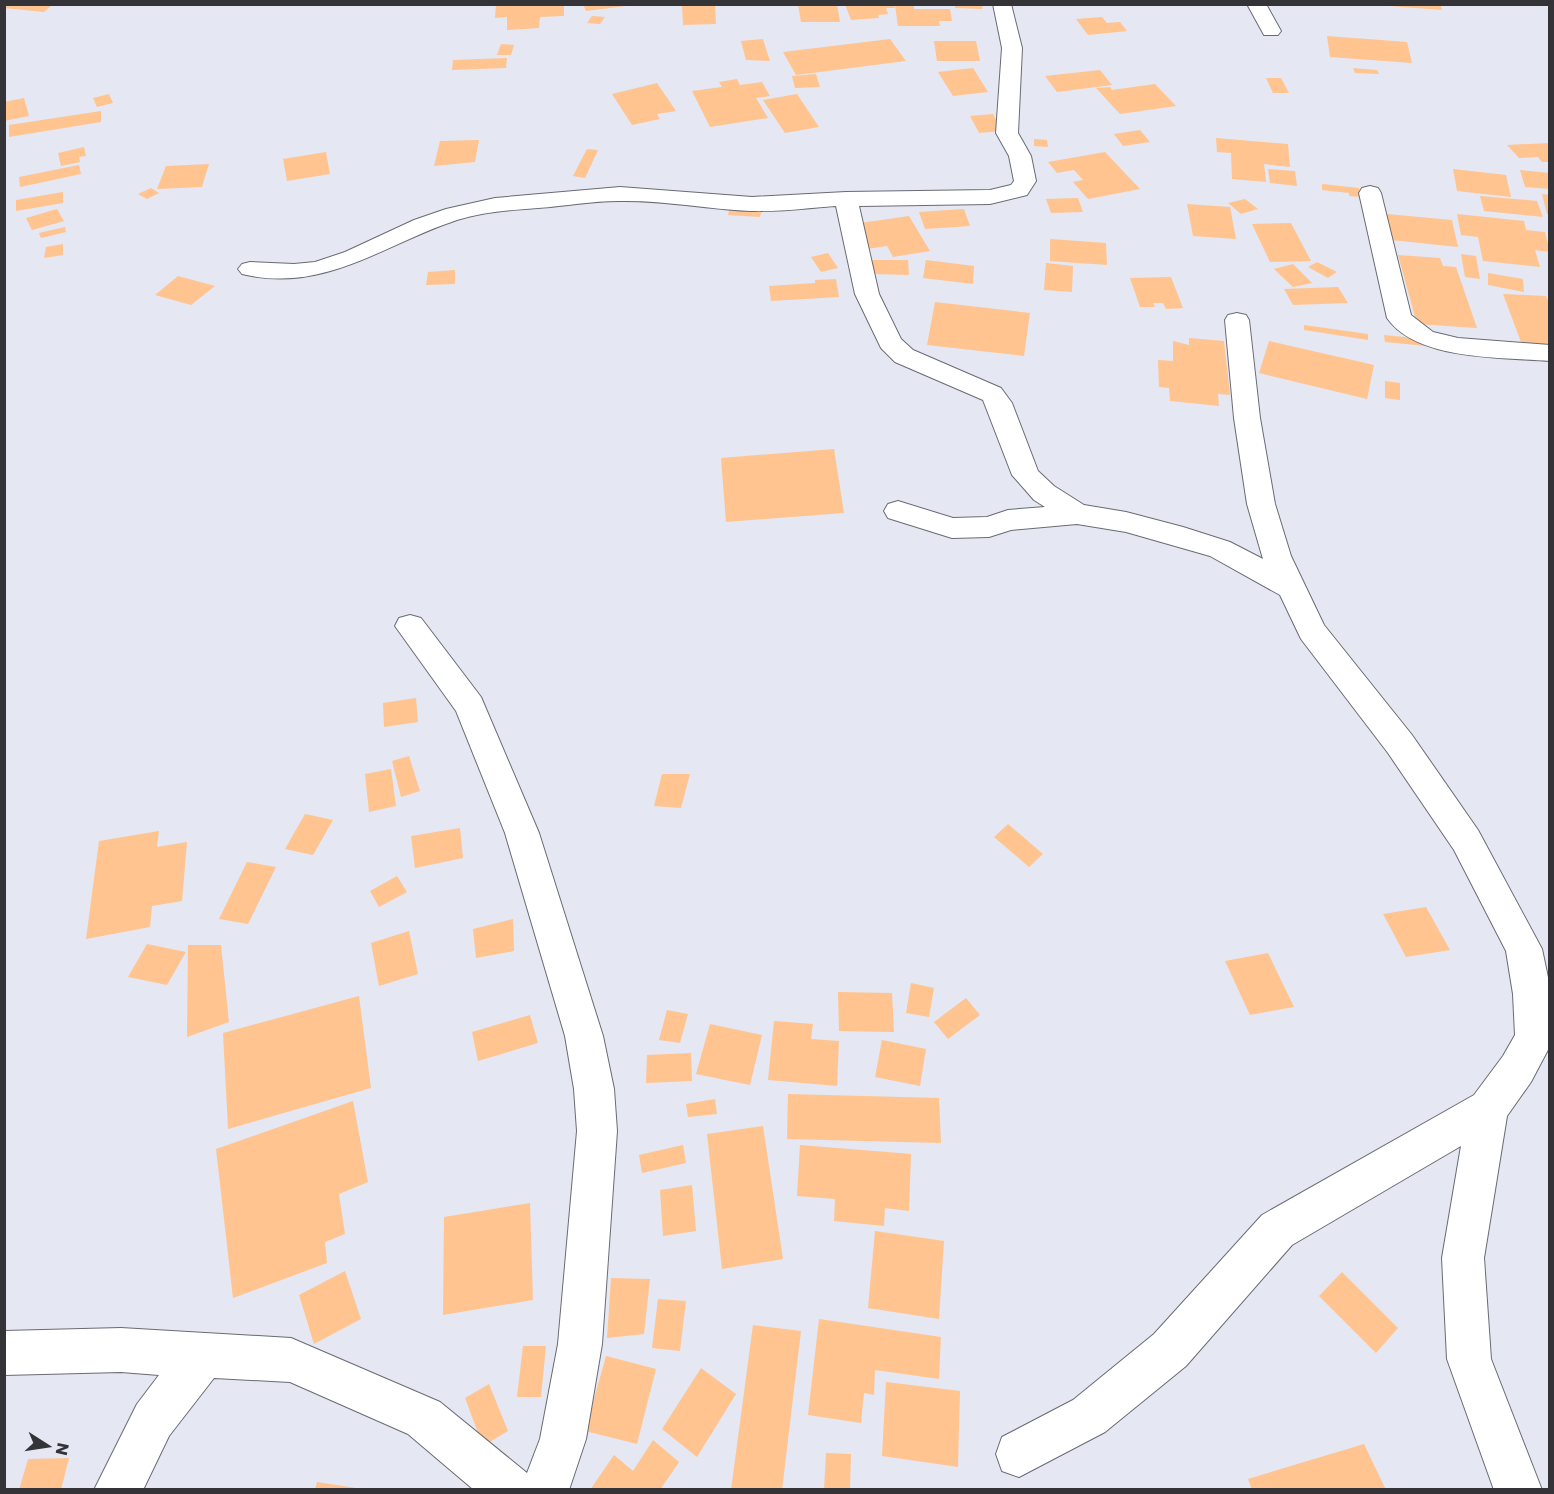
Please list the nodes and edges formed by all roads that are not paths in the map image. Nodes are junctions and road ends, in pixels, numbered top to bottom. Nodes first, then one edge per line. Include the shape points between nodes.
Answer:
1 (1002, 4) edge
2 (1257, 4) edge
3 (1271, 31) dead end
4 (1370, 193) dead end
5 (846, 199) junction
6 (250, 269) dead end
7 (1237, 320) dead end
8 (1550, 353) edge
9 (898, 511) dead end
10 (1077, 514) junction
11 (1291, 588) junction
12 (410, 627) dead end
13 (1488, 1109) junction
14 (4, 1353) edge
15 (203, 1355) junction
16 (1019, 1454) dead end
17 (118, 1490) edge
18 (512, 1490) edge
19 (545, 1490) edge
20 (1518, 1490) edge

1 - 5 street via 1012,48 1007,133 1020,156 1025,181 1022,187 990,196
2 - 3 street
4 - 8 street via 1399,318 1424,337 1458,346
5 - 6 street via 752,204 620,194 495,205 422,225 318,269
5 - 10 street via 867,294 890,343 904,356 992,394 1026,475 1044,493
7 - 11 street via 1261,504 1276,556
9 - 10 street via 952,528 971,529 1008,520
10 - 11 street via 1164,531 1220,549
11 - 13 street via 1311,631 1400,744 1466,840 1524,949 1534,1037
12 - 19 street via 470,706 522,833 584,1036 594,1089 597,1131 580,1344 562,1439
13 - 16 street via 1277,1230 1170,1350 1089,1416
13 - 20 street via 1463,1258 1469,1359
14 - 15 street via 121,1350
15 - 17 street via 153,1420
15 - 18 street via 291,1360 424,1418

